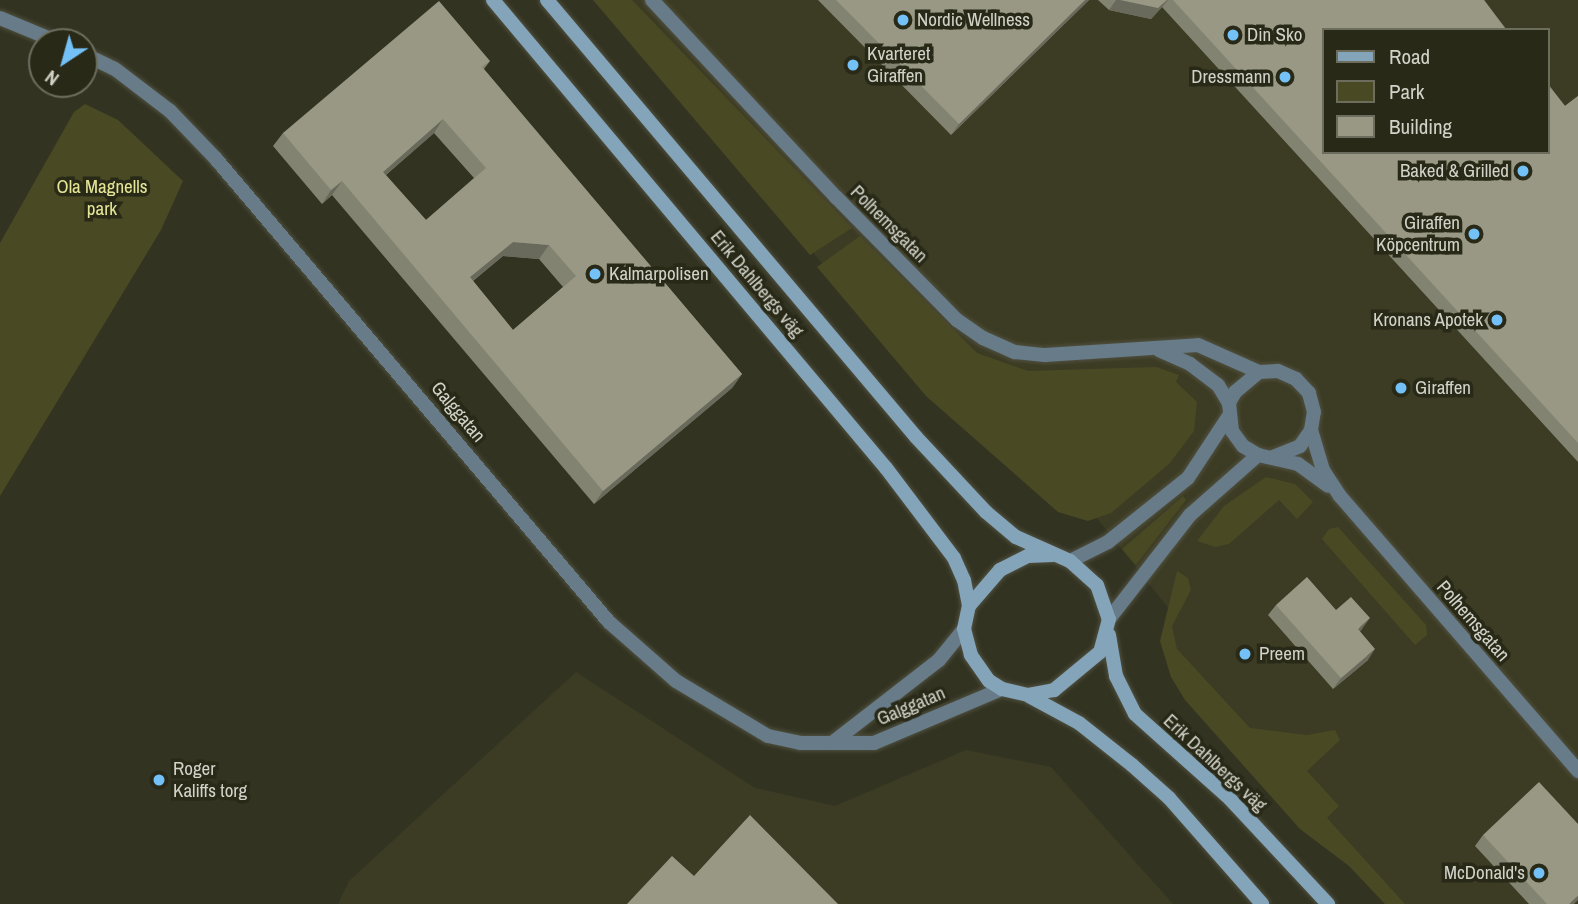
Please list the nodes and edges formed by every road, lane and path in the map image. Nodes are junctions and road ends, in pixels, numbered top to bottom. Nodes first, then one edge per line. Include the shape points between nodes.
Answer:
1 (493, 0) edge
2 (547, 0) edge
3 (652, 0) edge
4 (0, 18) edge
5 (28, 30) edge
6 (98, 61) edge
7 (1158, 349) junction
8 (1259, 372) junction
9 (1229, 410) junction
10 (1311, 430) junction
11 (1266, 456) junction
12 (1340, 496) junction
13 (1053, 555) junction
14 (1070, 561) junction
15 (969, 606) junction
16 (1109, 626) junction
17 (964, 629) junction
18 (1002, 689) junction
19 (1028, 695) junction
20 (832, 743) junction
21 (1578, 771) edge
22 (1262, 904) edge
23 (1328, 904) edge

1 - 15 main road, Erik Dahlbergs väg via 886,468 954,558
2 - 13 main road, Erik Dahlbergs väg via 916,437 986,512 1016,537
3 - 7 street, Polhemsgatan via 801,162 957,320 983,338 1014,352 1045,355
4 - 5 street
6 - 20 street, Galggatan via 170,111 216,159 641,654 712,705 768,736
7 - 8 street, Polhemsgatan via 1198,345
7 - 9 street via 1210,379
8 - 9 street via 1243,382
8 - 10 street via 1278,371 1296,379 1309,393 1314,412
9 - 11 street via 1243,446
9 - 14 street via 1188,478 1108,542
10 - 11 street via 1300,446
10 - 12 street, Polhemsgatan via 1323,470
11 - 12 street, Polhemsgatan via 1298,464
11 - 16 street via 1190,515
12 - 21 street, Polhemsgatan
13 - 14 main road, Erik Dahlbergs väg
13 - 15 main road, Erik Dahlbergs väg via 1028,556 1000,570
14 - 16 main road, Erik Dahlbergs väg via 1097,585
15 - 17 main road, Erik Dahlbergs väg
16 - 19 main road via 1100,652 1080,673 1054,690
16 - 23 main road, Erik Dahlbergs väg via 1116,676 1135,713 1230,799
17 - 18 main road via 978,669
17 - 20 street, Galggatan via 939,660
18 - 19 main road
18 - 20 street, Galggatan via 883,740 864,745
19 - 22 main road via 1079,723 1169,798

